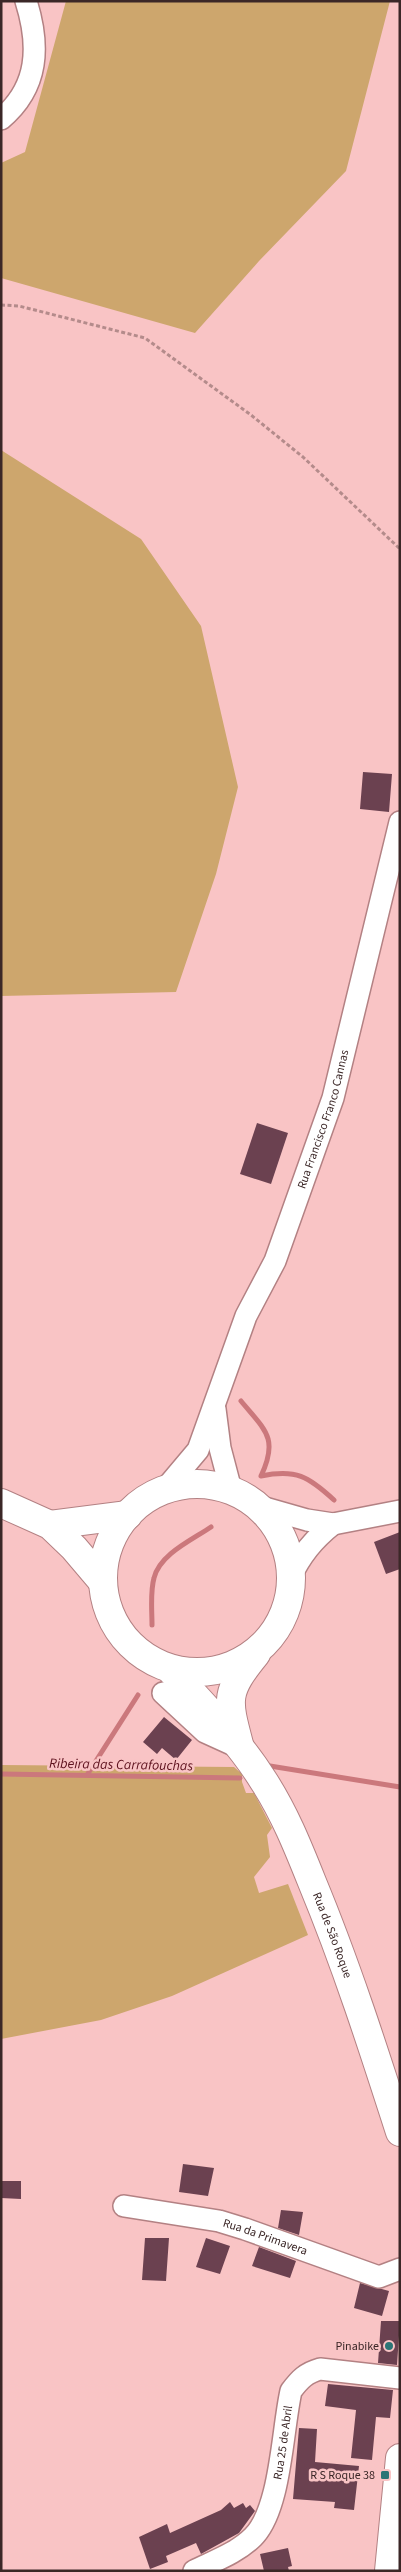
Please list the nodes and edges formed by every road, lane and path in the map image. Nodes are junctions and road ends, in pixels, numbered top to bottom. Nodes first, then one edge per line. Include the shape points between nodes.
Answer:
1 (26, 1) edge
2 (1, 119) edge
3 (1, 305) edge
4 (400, 549) edge
5 (400, 822) edge
6 (214, 1406) junction
7 (166, 1488) junction
8 (231, 1490) junction
9 (258, 1506) junction
10 (16, 1511) edge
11 (400, 1511) edge
12 (128, 1515) junction
13 (334, 1524) junction
14 (290, 1578) junction
15 (102, 1581) junction
16 (258, 1650) junction
17 (167, 1682) junction
18 (240, 1748) junction
19 (400, 2132) edge
20 (124, 2206) dead end
21 (400, 2269) edge
22 (400, 2378) edge
23 (400, 2458) edge
24 (194, 2571) edge
25 (389, 2571) edge

1 - 2 street via 33,23 34,65 18,104
3 - 4 path via 19,306 145,338 303,457
5 - 6 street, Rua Francisco Franco Cannas via 333,1098 275,1261 246,1316
6 - 7 street, Rua Francisco Franco Cannas via 198,1450
6 - 8 street, Rua Francisco Franco Cannas
7 - 8 main road, Rua de São Roque via 199,1483
7 - 12 main road, Rua de São Roque via 140,1502
8 - 9 main road, Rua de São Roque
9 - 13 street
9 - 14 main road, Rua de São Roque via 279,1531 290,1562
10 - 12 main road
10 - 15 main road via 74,1548
11 - 13 street
12 - 15 main road, Rua de São Roque via 119,1524 106,1552
13 - 14 street via 313,1540
14 - 16 main road, Rua de São Roque via 290,1594 279,1625
15 - 17 main road via 108,1610 122,1637
16 - 17 main road via 230,1667
16 - 18 main road, Rua de São Roque via 242,1671 230,1696
17 - 18 main road, Rua de São Roque
18 - 19 main road, Rua de São Roque via 263,1779 285,1818 316,1890 361,2010
20 - 21 street, Rua da Primavera via 236,2226 379,2277
22 - 24 street, Rua 25 de Abril via 320,2369 300,2379 291,2391 273,2496 262,2526 241,2547
23 - 25 main road

